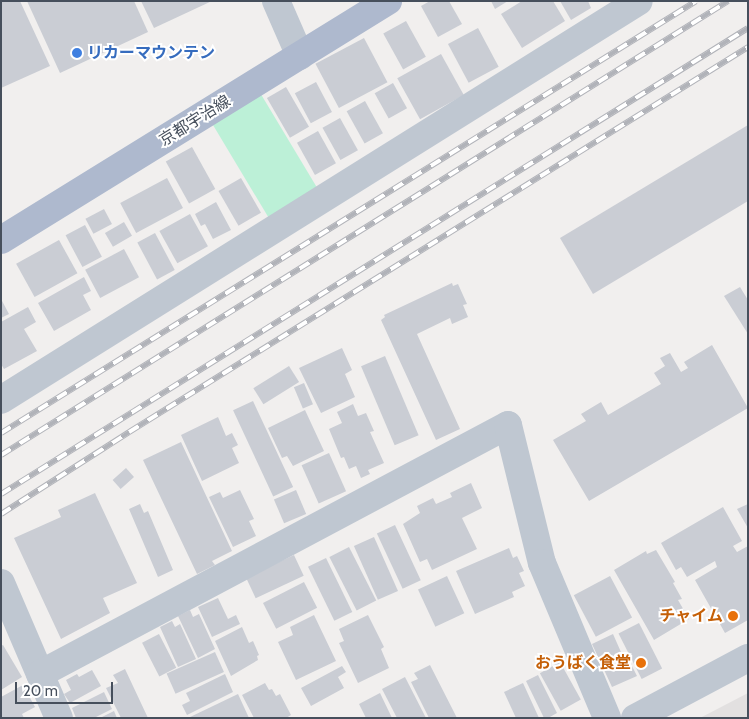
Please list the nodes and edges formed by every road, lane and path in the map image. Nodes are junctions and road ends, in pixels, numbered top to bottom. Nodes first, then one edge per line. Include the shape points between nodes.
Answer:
1 (276, 1) edge
2 (388, 1) edge
3 (639, 1) edge
4 (300, 56) junction
5 (1, 240) edge
6 (1, 400) edge
7 (1, 583) edge
8 (7, 616) edge
9 (748, 658) edge
10 (40, 674) junction
11 (59, 718) edge
12 (607, 718) edge
13 (635, 718) edge

1 - 4 street
2 - 4 main road, 京都宇治線
3 - 6 street
4 - 5 main road, 京都宇治線
7 - 8 street
8 - 10 street
9 - 13 street
10 - 11 street
10 - 12 street via 508,425 542,563

